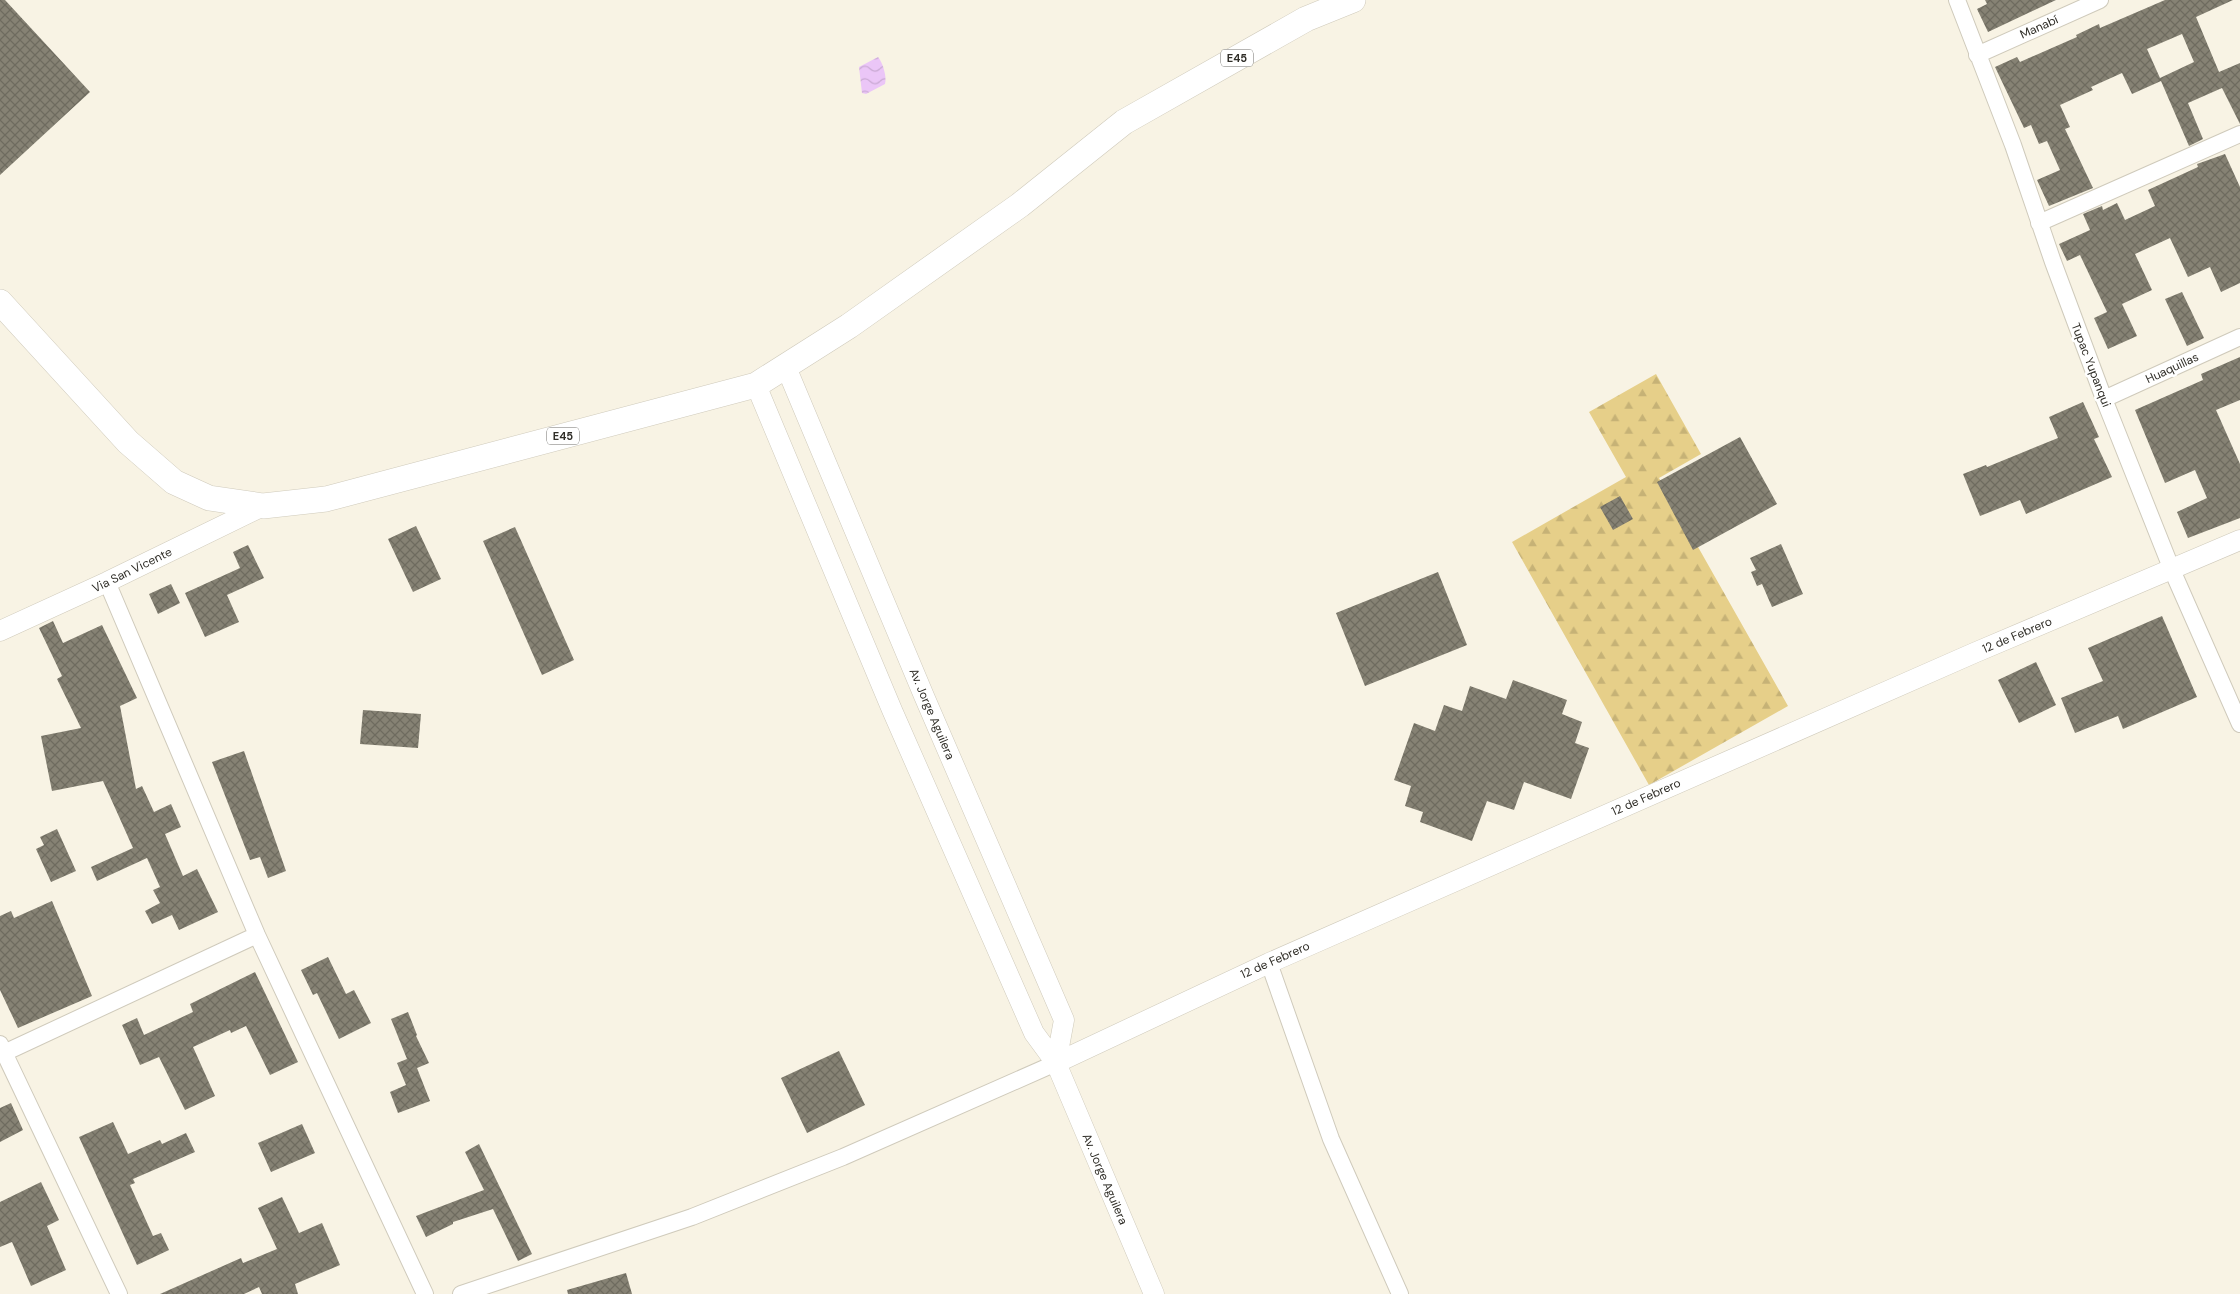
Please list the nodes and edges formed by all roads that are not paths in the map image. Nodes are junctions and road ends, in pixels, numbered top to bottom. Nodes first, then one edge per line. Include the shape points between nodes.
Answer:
1 (1353, 0) edge
2 (1957, 0) edge
3 (2100, 0) edge
4 (1977, 55) junction
5 (2240, 134) edge
6 (2039, 223) junction
7 (0, 302) edge
8 (2240, 337) edge
9 (786, 367) junction
10 (756, 385) junction
11 (2104, 399) junction
12 (263, 506) junction
13 (2240, 540) edge
14 (2172, 570) junction
15 (107, 582) junction
16 (0, 631) edge
17 (2240, 724) edge
18 (257, 935) junction
19 (1269, 963) junction
20 (2, 1049) edge
21 (1056, 1063) junction
22 (119, 1294) edge
23 (426, 1294) edge
24 (461, 1294) edge
25 (1154, 1294) edge
26 (1400, 1294) edge

1 - 9 main road, E45 via 1306,19 1124,122 1020,205
2 - 4 street, Tupac Yupanqui
3 - 4 street, Manabí
4 - 6 street, Tupac Yupanqui via 2014,145
5 - 6 street
6 - 11 street, Tupac Yupanqui
7 - 12 main road, E45 via 128,442 174,482 209,498
8 - 11 street, Huaquillas
9 - 10 main road, E45
9 - 21 street, Av. Jorge Aguilera via 1064,1020
10 - 12 main road, E45 via 326,499
10 - 21 street, Av. Jorge Aguilera via 892,710 1026,1015 1034,1033
11 - 14 street, Tupac Yupanqui
12 - 15 street, Via San Vicente
13 - 14 street, 12 de Febrero
14 - 17 street, Tupac Yupanqui
14 - 19 street, 12 de Febrero via 1974,653
15 - 16 street, Via San Vicente
15 - 18 street
18 - 20 street
18 - 23 street
19 - 21 street, 12 de Febrero
19 - 26 street via 1331,1139
20 - 22 street
21 - 24 street via 843,1157 692,1217
21 - 25 street, Av. Jorge Aguilera

